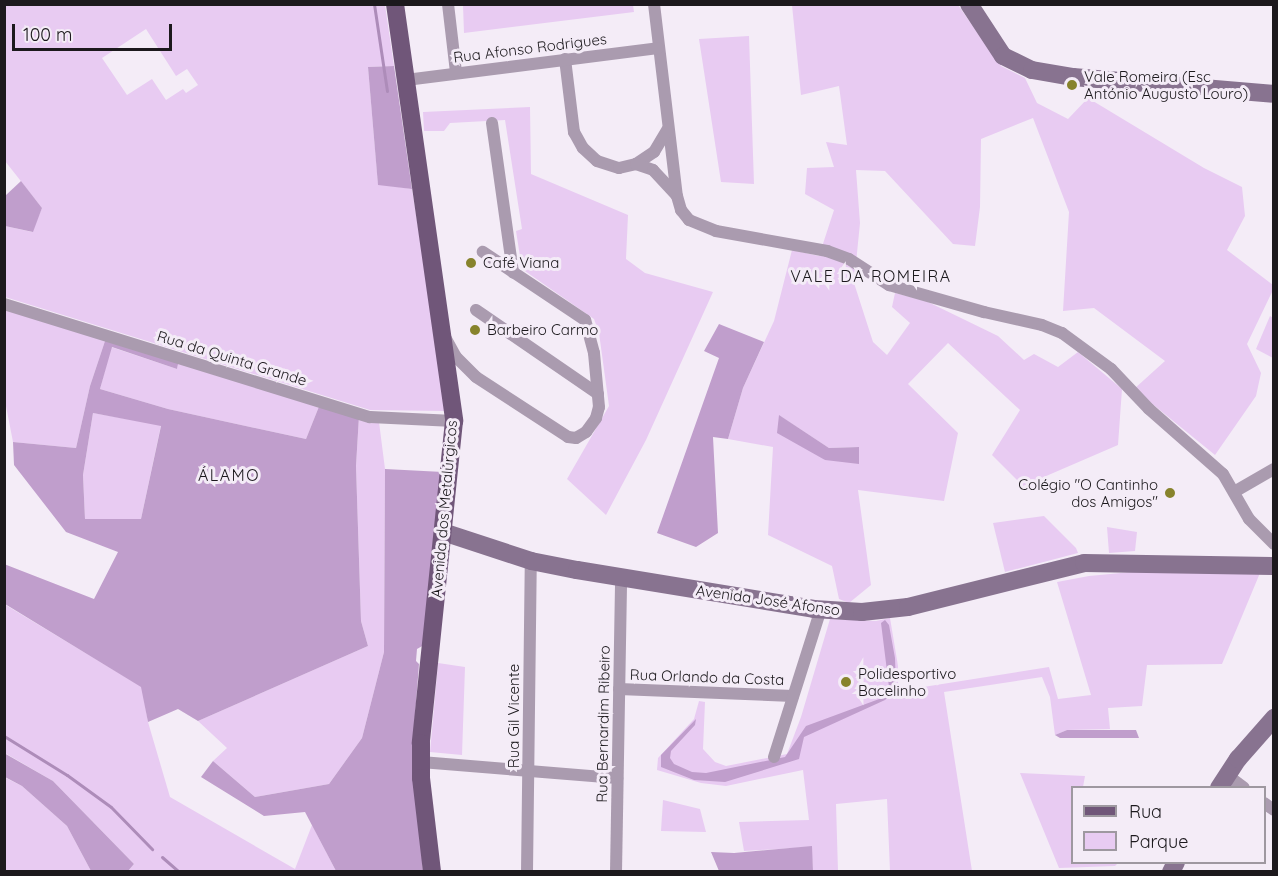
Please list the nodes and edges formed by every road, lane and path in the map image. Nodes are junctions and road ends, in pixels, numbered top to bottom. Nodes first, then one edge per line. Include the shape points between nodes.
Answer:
1 (395, 4) edge
2 (448, 4) edge
3 (654, 4) edge
4 (969, 4) edge
5 (658, 48) junction
6 (565, 59) junction
7 (456, 72) junction
8 (406, 80) junction
9 (1274, 94) edge
10 (492, 123) dead end
11 (667, 129) junction
12 (636, 164) junction
13 (677, 196) junction
14 (483, 252) dead end
15 (513, 273) junction
16 (4, 304) edge
17 (476, 310) dead end
18 (443, 332) junction
19 (448, 368) junction
20 (476, 377) junction
21 (598, 394) junction
22 (454, 421) junction
23 (1274, 469) edge
24 (1234, 492) junction
25 (443, 532) junction
26 (1274, 544) edge
27 (531, 561) junction
28 (1274, 566) edge
29 (621, 578) junction
30 (820, 609) junction
31 (619, 689) junction
32 (794, 696) junction
33 (1274, 718) edge
34 (774, 757) dead end
35 (421, 762) junction
36 (529, 769) junction
37 (617, 778) junction
38 (1223, 781) edge
39 (1238, 786) edge
40 (432, 872) edge
41 (527, 872) edge
42 (616, 872) edge

1 - 8 main road, Avenida dos Metalúrgicos
2 - 7 street
3 - 5 street
4 - 9 main road via 1003,56 1032,70
5 - 6 street, Rua Afonso Rodrigues
5 - 11 street
6 - 7 street, Rua Afonso Rodrigues
6 - 12 street via 574,132 583,148 609,166
7 - 8 street, Rua Afonso Rodrigues
8 - 18 main road, Avenida dos Metalúrgicos
10 - 15 street
11 - 12 street via 654,152
11 - 13 street
12 - 13 street via 653,170
13 - 24 street via 681,210 701,226 827,251 849,259 889,285 1054,329 1111,369 1149,409 1223,474
14 - 15 street
15 - 21 street via 585,320
16 - 22 street, Rua da Quinta Grande via 370,417
17 - 21 street
18 - 19 main road, Avenida dos Metalúrgicos
18 - 20 street via 456,357
19 - 20 street
19 - 22 main road, Avenida dos Metalúrgicos
20 - 21 street via 568,437 576,438 586,432 599,407
22 - 25 main road, Avenida dos Metalúrgicos
23 - 24 street
24 - 26 street via 1249,519
25 - 27 main road, Avenida José Afonso
25 - 35 main road, Avenida dos Metalúrgicos
27 - 29 main road, Avenida José Afonso
27 - 36 street, Rua Gil Vicente
28 - 30 main road, Avenida José Afonso via 1084,563 908,608 862,612
29 - 30 main road, Avenida José Afonso
29 - 31 street, Rua Bernardim Ribeiro
30 - 32 street
31 - 32 street, Rua Orlando da Costa
31 - 37 street, Rua Bernardim Ribeiro
32 - 34 street
33 - 38 main road
35 - 36 street
35 - 40 main road, Avenida dos Metalúrgicos
36 - 37 street
36 - 41 street, Rua Gil Vicente
37 - 42 street, Rua Bernardim Ribeiro
38 - 39 street

